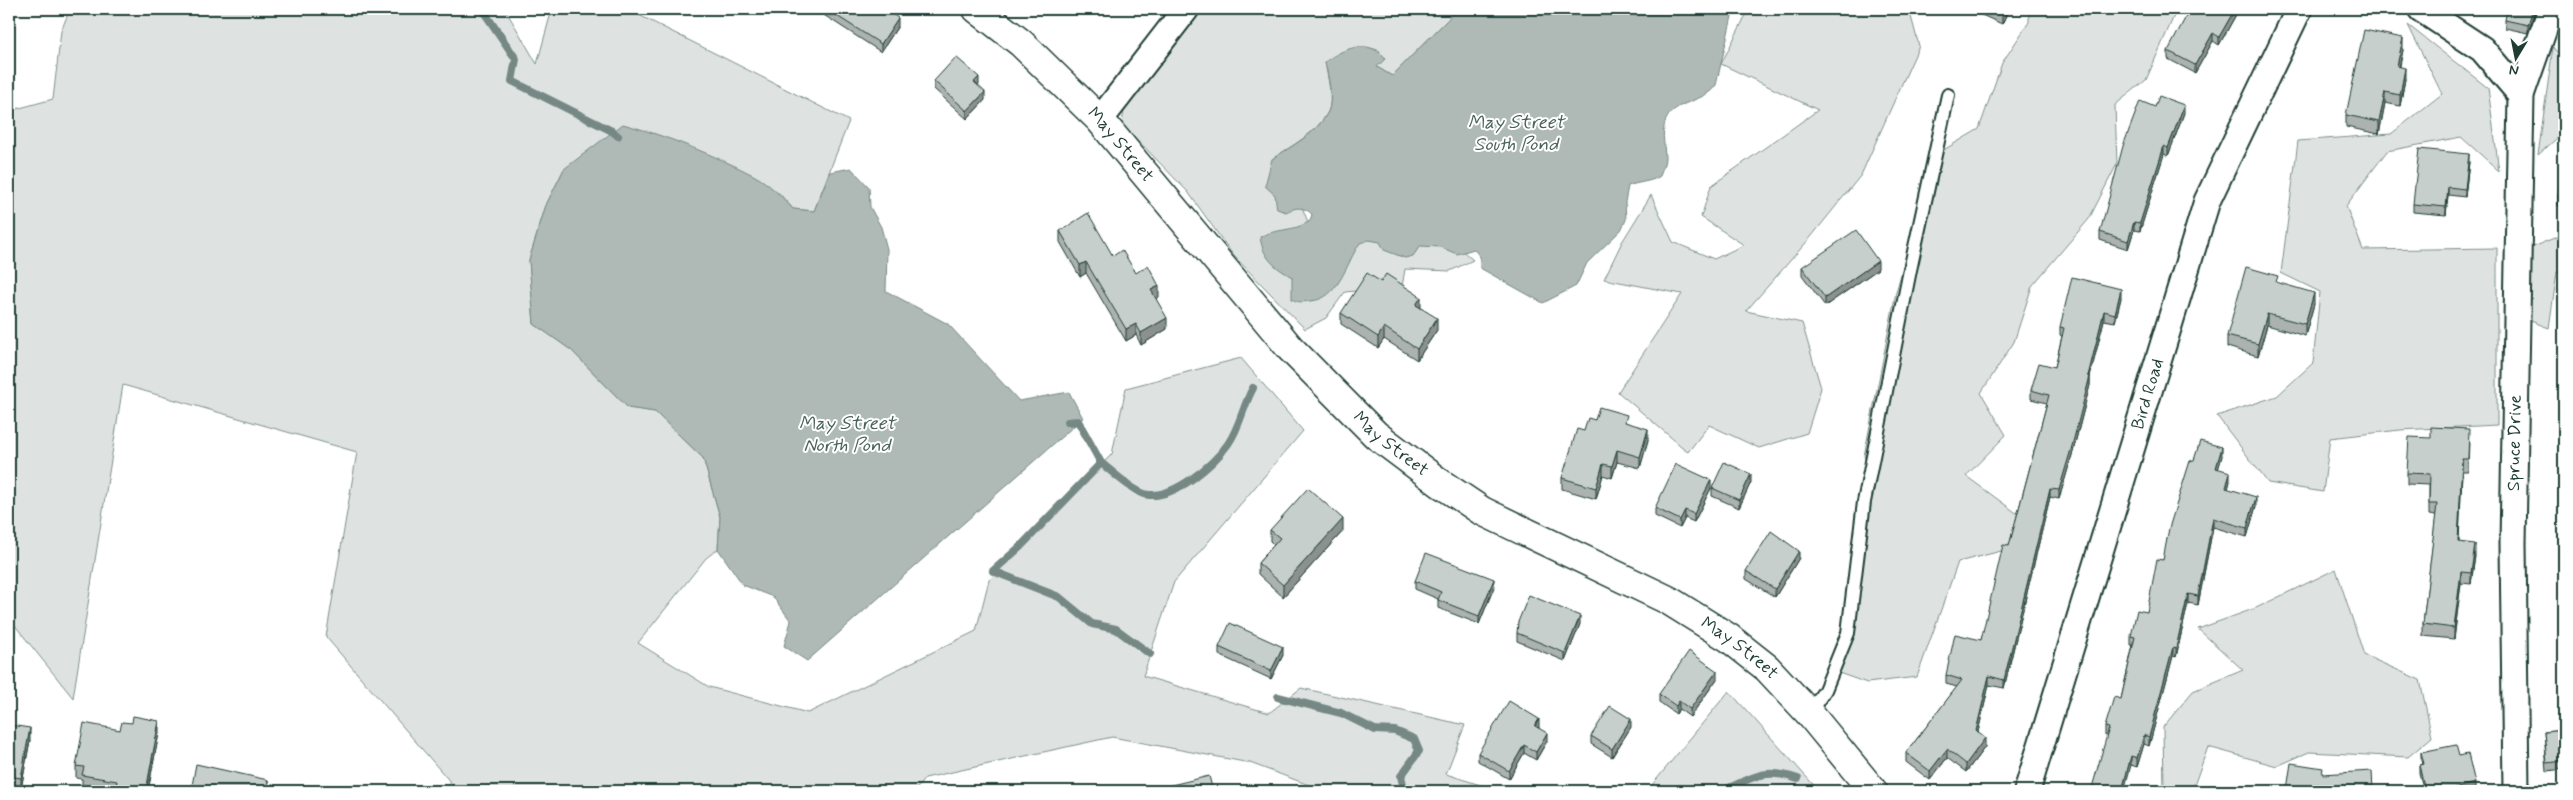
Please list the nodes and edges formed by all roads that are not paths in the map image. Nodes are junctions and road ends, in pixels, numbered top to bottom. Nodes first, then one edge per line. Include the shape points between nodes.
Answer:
1 (977, 9) edge
2 (1186, 9) edge
3 (2299, 9) edge
4 (2421, 9) edge
5 (2550, 9) edge
6 (1948, 95) dead end
7 (2521, 95) junction
8 (1100, 120) junction
9 (1809, 712) junction
10 (1872, 791) edge
11 (2028, 791) edge
12 (2516, 791) edge

1 - 8 street, May Street via 1021,43
2 - 8 street
3 - 11 street, Bird Road via 2207,201
4 - 7 street via 2482,49
5 - 7 street, Spruce Drive
6 - 9 lane via 1864,502 1848,633 1825,690
7 - 12 street, Spruce Drive via 2513,543
8 - 9 street, May Street via 1290,348 1376,435 1440,484 1482,511 1621,576 1707,622 1767,668
9 - 10 street, May Street

